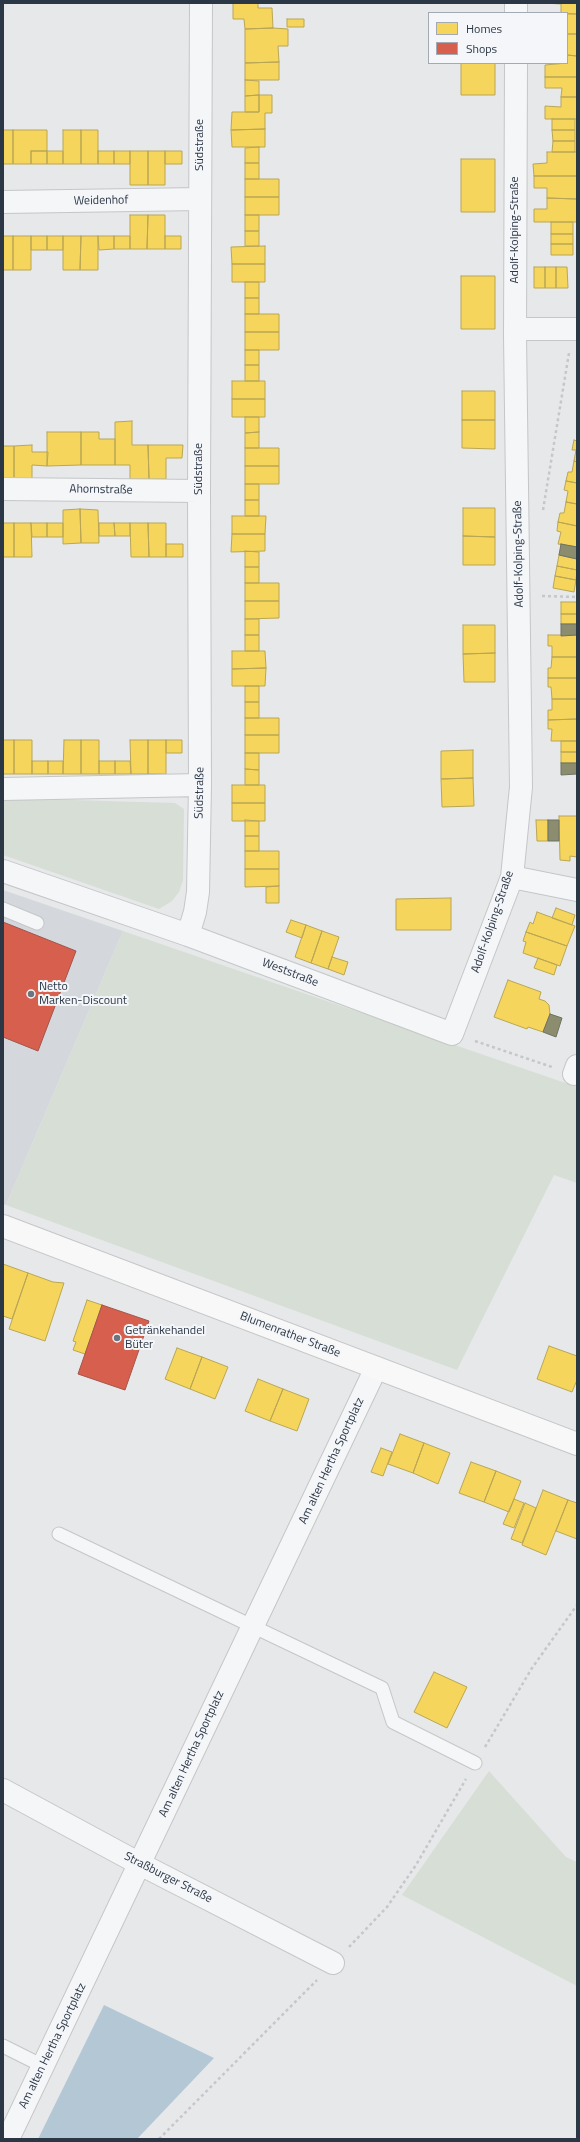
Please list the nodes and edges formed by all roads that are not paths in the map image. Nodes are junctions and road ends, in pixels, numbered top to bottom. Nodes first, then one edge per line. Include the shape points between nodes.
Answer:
1 (201, 3) edge
2 (516, 64) edge
3 (200, 199) junction
4 (3, 202) edge
5 (514, 329) junction
6 (575, 329) edge
7 (3, 489) edge
8 (199, 491) junction
9 (200, 785) junction
10 (3, 789) edge
11 (3, 871) edge
12 (512, 877) junction
13 (577, 890) edge
14 (3, 909) edge
15 (37, 923) dead end
16 (188, 935) junction
17 (452, 1034) joint
18 (3, 1226) edge
19 (376, 1368) junction
20 (577, 1444) edge
21 (59, 1534) dead end
22 (253, 1627) junction
23 (475, 1763) road end
24 (3, 1790) edge
25 (140, 1864) junction
26 (333, 1964) road end
27 (3, 2046) edge
28 (43, 2066) junction
29 (8, 2139) edge

1 - 3 street, Südstraße
2 - 5 street, Adolf-Kolping-Straße
3 - 4 street, Weidenhof
3 - 8 street, Südstraße
5 - 6 street
5 - 12 street, Adolf-Kolping-Straße via 521,788
7 - 8 street, Ahornstraße
8 - 9 street, Südstraße
9 - 10 street
9 - 16 street, Südstraße via 198,892
11 - 16 street, Weststraße
12 - 13 street
12 - 17 street, Adolf-Kolping-Straße
14 - 15 lane
16 - 17 street, Weststraße
18 - 19 street, Blumenrather Straße
19 - 20 street, Blumenrather Straße
19 - 22 street, Am alten Hertha Sportplatz
21 - 22 lane
22 - 23 lane via 382,1688 392,1722
22 - 25 street, Am alten Hertha Sportplatz
24 - 25 street, Straßburger Straße
25 - 26 street, Straßburger Straße
25 - 28 street, Am alten Hertha Sportplatz
27 - 28 lane
28 - 29 street, Am alten Hertha Sportplatz

